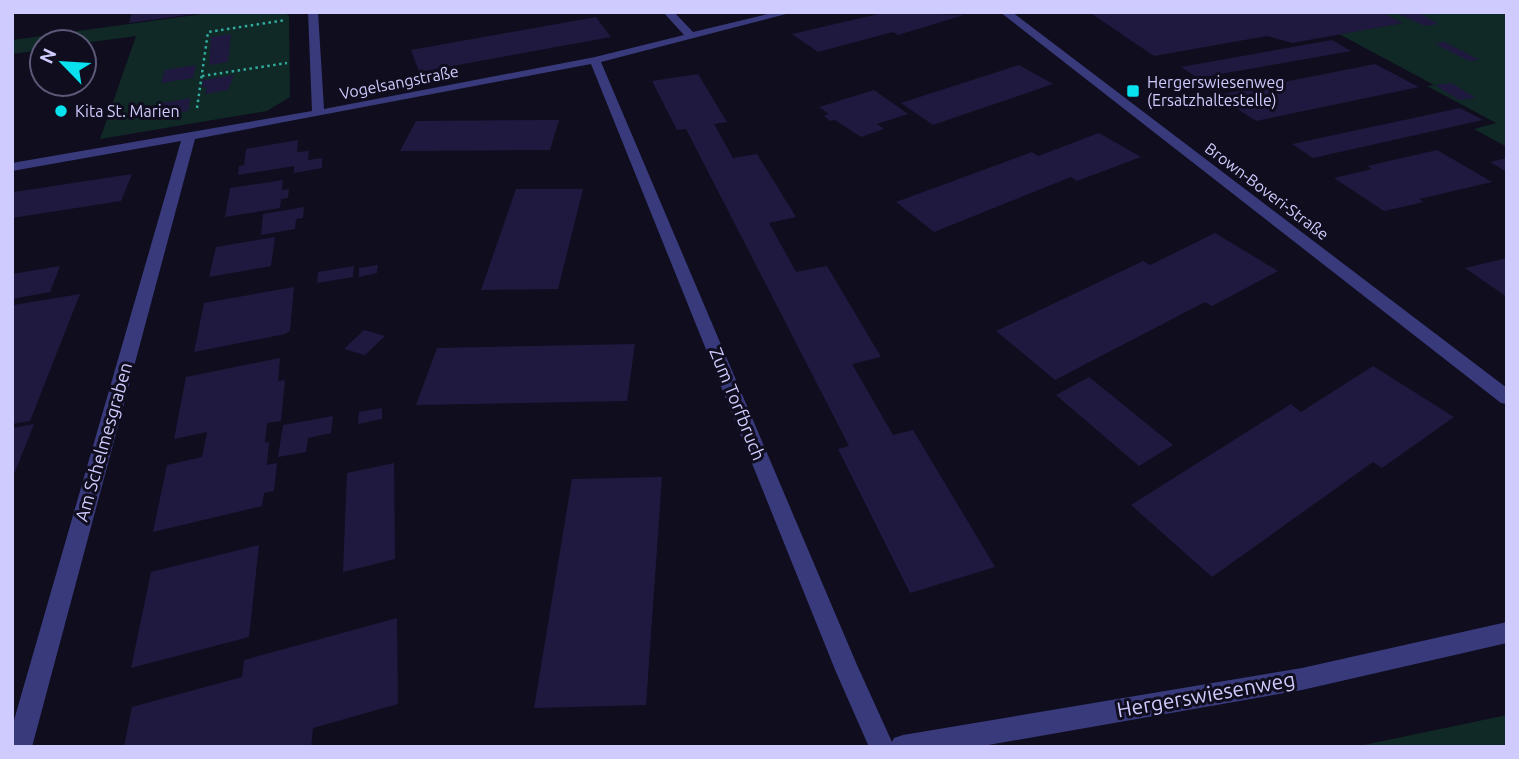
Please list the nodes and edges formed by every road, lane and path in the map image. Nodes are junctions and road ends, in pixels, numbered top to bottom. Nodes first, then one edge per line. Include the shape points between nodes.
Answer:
1 (668, 12) edge
2 (789, 12) edge
3 (1004, 12) edge
4 (313, 14) edge
5 (691, 36) junction
6 (316, 59) junction
7 (595, 60) junction
8 (202, 76) junction
9 (318, 114) junction
10 (192, 128) junction
11 (12, 167) edge
12 (1507, 398) edge
13 (1507, 632) edge
14 (19, 747) edge
15 (882, 747) edge
16 (903, 747) edge

1 - 5 street
2 - 5 street, Vogelsangstraße
3 - 12 street, Brown-Boveri-Straße
4 - 6 street
4 - 8 path via 208,32
5 - 7 street, Vogelsangstraße
6 - 8 path
6 - 9 street
7 - 9 street, Vogelsangstraße
7 - 15 street, Zum Torfbruch
8 - 10 path
9 - 10 street, Vogelsangstraße
10 - 11 street, Vogelsangstraße
10 - 14 street, Am Schelmesgraben
13 - 16 street, Hergerswiesenweg via 1302,679

